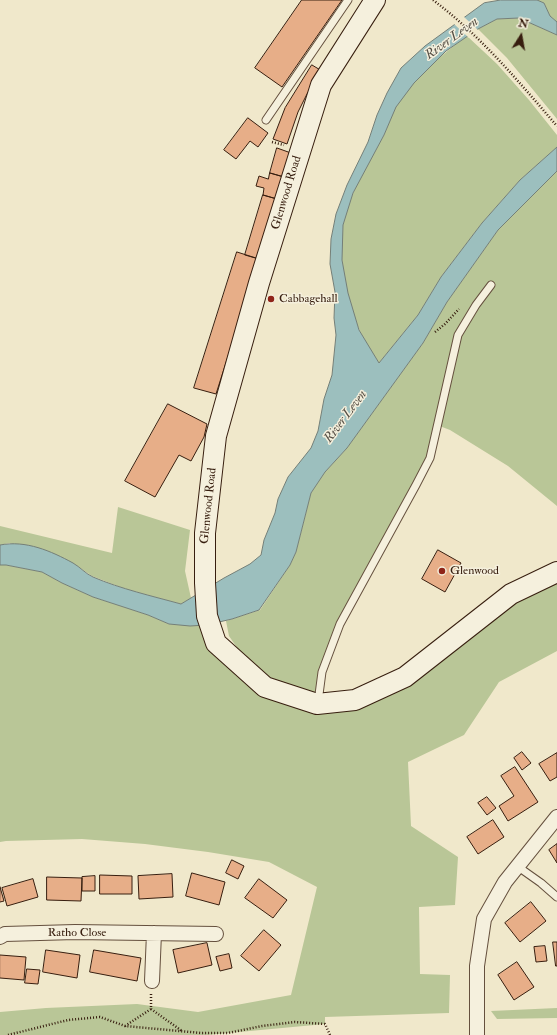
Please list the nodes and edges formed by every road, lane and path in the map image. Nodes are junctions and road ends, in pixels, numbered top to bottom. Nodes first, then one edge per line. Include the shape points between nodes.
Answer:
1 (348, 0) edge
2 (375, 0) edge
3 (433, 0) edge
4 (266, 120) dead end
5 (557, 126) edge
6 (272, 142) dead end
7 (291, 147) dead end
8 (491, 286) dead end
9 (473, 309) junction
10 (435, 332) dead end
11 (557, 572) edge
12 (317, 704) junction
13 (557, 817) edge
14 (517, 866) junction
15 (557, 897) edge
16 (154, 933) junction
17 (216, 934) dead end
18 (0, 937) edge
19 (152, 981) joint
20 (151, 1009) junction
21 (125, 1026) junction
22 (182, 1031) junction
23 (24, 1033) edge
24 (8, 1035) edge
25 (330, 1035) edge
26 (477, 1035) edge

1 - 4 lane
2 - 12 street, Glenwood Road via 321,85 259,283 216,436 205,533 207,616 216,643 266,687
3 - 5 path via 481,41
6 - 7 path
8 - 9 lane
9 - 10 path via 460,308
9 - 12 lane via 458,335 430,458 340,624 322,672
11 - 12 street, Glenwood Road via 511,594 405,677 355,700
13 - 14 street
14 - 15 lane
14 - 26 street via 484,919 477,966
16 - 17 street, Ratho Close
16 - 18 street, Ratho Close via 75,932 6,934
16 - 19 street
19 - 20 path
20 - 21 path
20 - 22 path
21 - 22 path
21 - 23 path via 100,1017 68,1020
22 - 25 path via 228,1033 295,1022 325,1024
23 - 24 path

